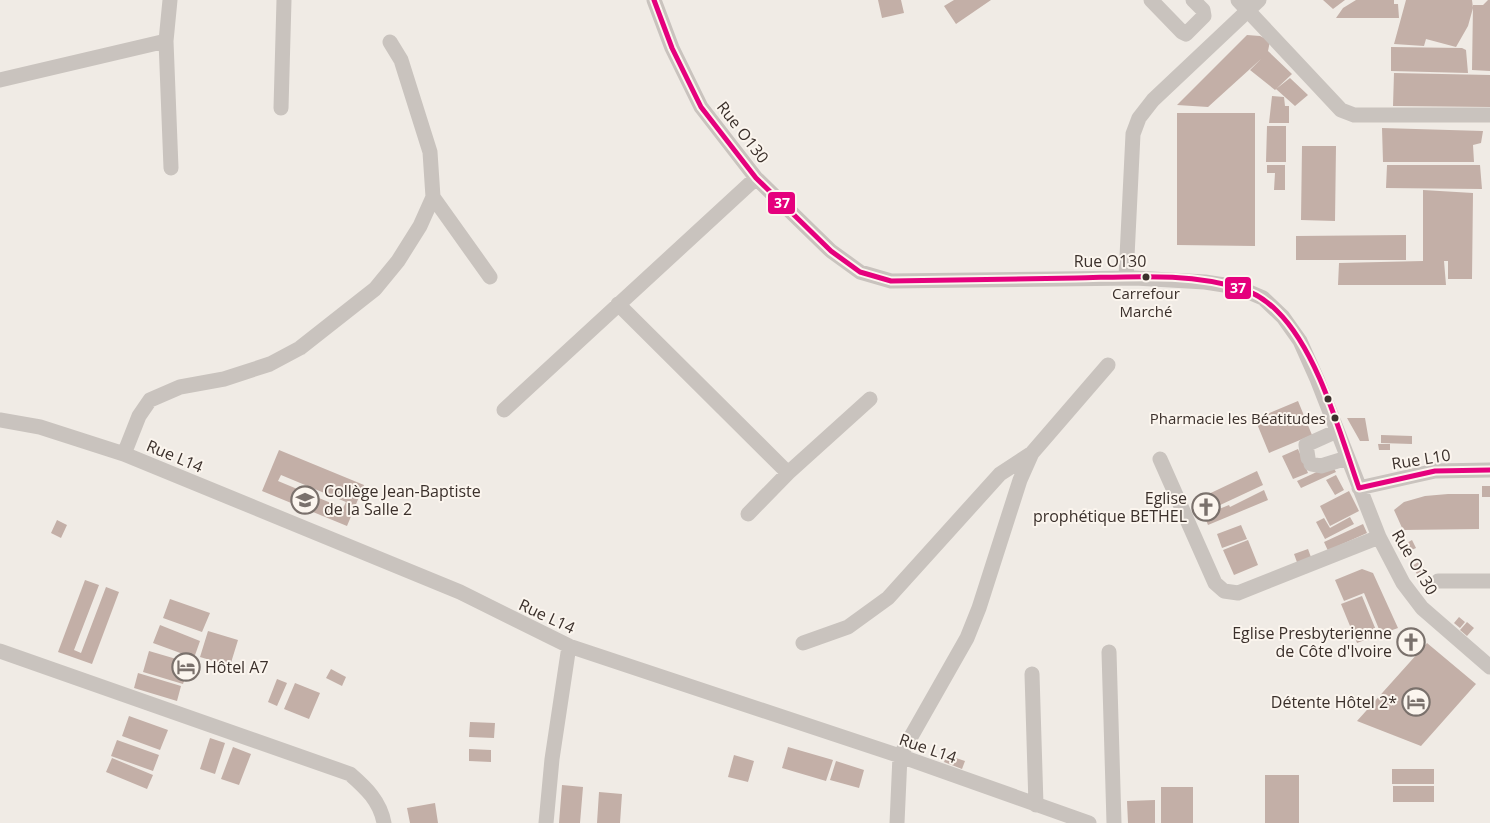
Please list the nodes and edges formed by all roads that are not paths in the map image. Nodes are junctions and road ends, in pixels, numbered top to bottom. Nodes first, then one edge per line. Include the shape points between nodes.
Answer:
1 (170, 0) edge
2 (284, 0) edge
3 (654, 0) edge
4 (1151, 0) edge
5 (1193, 0) edge
6 (1249, 3) edge
7 (166, 41) junction
8 (390, 42) dead end
9 (0, 80) edge
10 (281, 108) dead end
11 (1490, 115) edge
12 (171, 168) dead end
13 (756, 178) junction
14 (433, 197) junction
15 (490, 277) dead end
16 (1126, 277) junction
17 (618, 304) junction
18 (1108, 365) dead end
19 (870, 399) dead end
20 (504, 410) dead end
21 (0, 420) edge
22 (1337, 431) junction
23 (1032, 453) junction
24 (124, 454) junction
25 (1347, 458) junction
26 (1160, 459) dead end
27 (1490, 470) edge
28 (788, 473) junction
29 (1359, 488) junction
30 (748, 514) dead end
31 (1379, 537) junction
32 (1438, 581) dead end
33 (1490, 581) edge
34 (803, 643) dead end
35 (569, 646) junction
36 (0, 651) edge
37 (1109, 652) dead end
38 (1490, 667) edge
39 (1032, 674) dead end
40 (900, 756) junction
41 (1036, 805) junction
42 (384, 823) edge
43 (546, 823) edge
44 (897, 823) edge
45 (1089, 823) edge
46 (1114, 823) edge

1 - 7 street
2 - 10 street
3 - 13 street, Rue O130 via 672,48 701,107
4 - 5 street via 1186,34 1204,16 1203,10
6 - 11 street via 1341,110 1354,115
6 - 16 street via 1139,118 1133,134
7 - 9 street
7 - 12 street
8 - 14 street via 401,60 430,152
13 - 16 street, Rue O130 via 831,251 860,272 892,281
13 - 17 street
14 - 15 street
14 - 24 street via 420,226 398,261 375,289 334,324 270,364 224,379 180,387 150,400 139,416
16 - 22 street, Rue O130 via 1229,286 1263,298 1283,317 1300,341
17 - 20 street
17 - 28 street
18 - 23 street
19 - 28 street
21 - 24 street, Rue L14 via 40,427
22 - 25 street, Rue O130
22 - 25 street via 1306,445 1309,461 1321,466
23 - 34 street via 1000,474 888,598 848,627
23 - 40 street via 967,638
24 - 35 street, Rue L14 via 460,592
25 - 29 street, Rue O130
26 - 31 street via 1215,583 1224,591 1238,593
27 - 29 street, Rue L10 via 1436,471
28 - 30 street
29 - 31 street, Rue O130
31 - 38 street, Rue O130 via 1403,583 1422,608
32 - 33 street
35 - 40 street, Rue L14
35 - 43 street
36 - 42 street via 350,774 377,802
37 - 46 street
39 - 41 street
40 - 41 street, Rue L14
40 - 44 street
41 - 45 street, Rue L14

